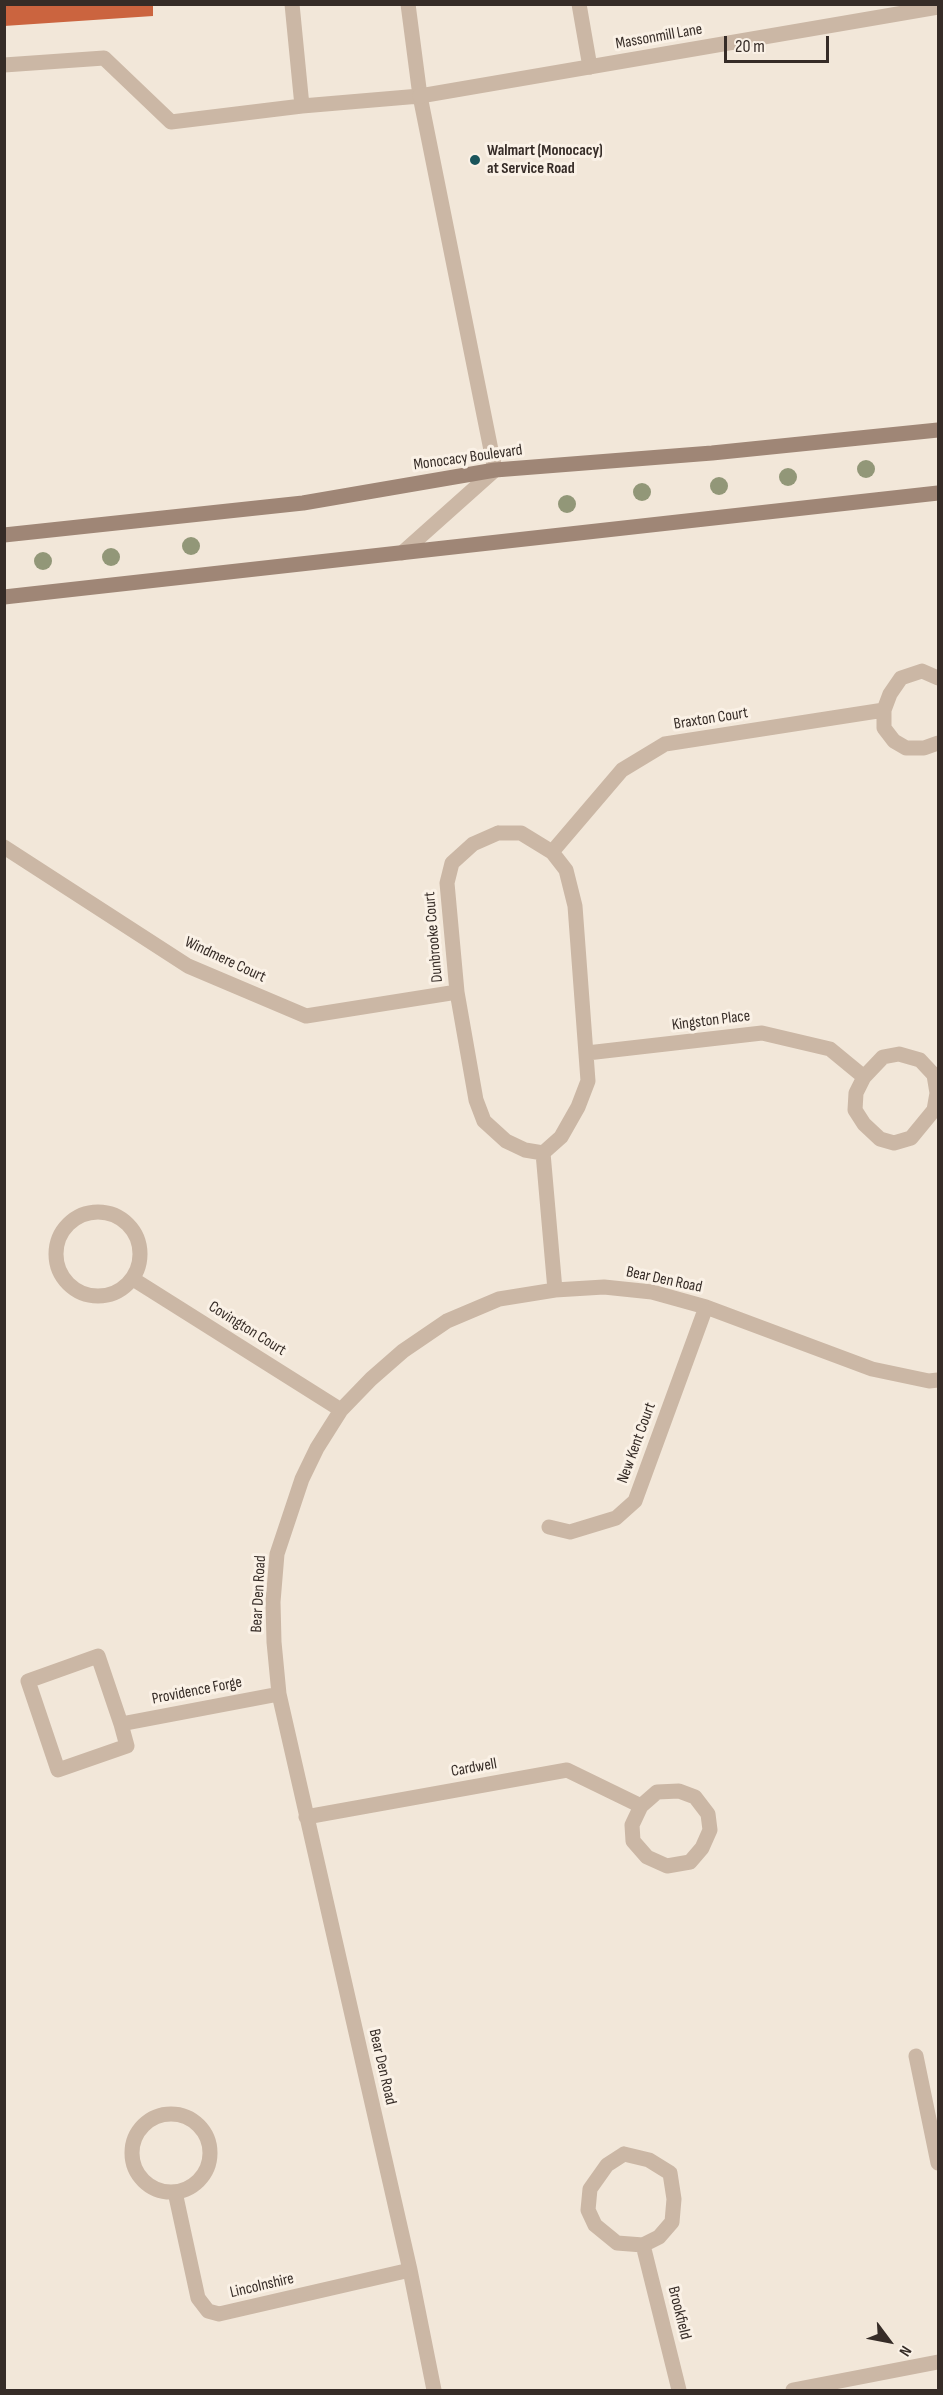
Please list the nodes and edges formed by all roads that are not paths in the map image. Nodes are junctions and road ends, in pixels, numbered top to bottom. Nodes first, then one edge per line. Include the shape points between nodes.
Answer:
1 (292, 4) edge
2 (408, 4) edge
3 (579, 4) edge
4 (939, 7) edge
5 (909, 8) edge
6 (4, 65) edge
7 (590, 67) junction
8 (420, 96) junction
9 (302, 106) junction
10 (939, 430) edge
11 (495, 470) junction
12 (939, 493) edge
13 (4, 535) edge
14 (402, 553) junction
15 (4, 597) edge
16 (939, 678) edge
17 (884, 710) junction
18 (939, 743) edge
19 (4, 847) edge
20 (552, 852) junction
21 (457, 992) junction
22 (587, 1053) junction
23 (864, 1077) junction
24 (543, 1153) junction
25 (133, 1279) junction
26 (555, 1290) junction
27 (706, 1307) junction
28 (939, 1380) edge
29 (341, 1410) junction
30 (549, 1527) dead end
31 (279, 1694) junction
32 (121, 1724) junction
33 (641, 1806) junction
34 (306, 1817) junction
35 (916, 2056) dead end
36 (939, 2163) edge
37 (175, 2192) junction
38 (643, 2245) junction
39 (410, 2270) junction
40 (939, 2362) edge
41 (434, 2391) edge
42 (680, 2391) edge
43 (794, 2391) edge

1 - 9 street
2 - 8 street
3 - 7 street
4 - 5 street, Massonmill Lane
5 - 7 street, Massonmill Lane
6 - 9 street, Massonmill Lane via 104,58 171,123
7 - 8 street, Massonmill Lane
8 - 9 street, Massonmill Lane
8 - 11 street
10 - 11 main road, Monocacy Boulevard
11 - 13 main road, Monocacy Boulevard via 303,503
11 - 14 street
12 - 14 main road
14 - 15 main road
16 - 17 street via 922,671 901,678
17 - 18 street via 884,728 894,741 906,748
17 - 20 street, Braxton Court via 665,744 622,770
19 - 21 street, Windmere Court via 188,966 306,1016
20 - 21 street, Dunbrooke Court via 521,833 498,833 473,844 452,862 447,883
20 - 22 street, Dunbrooke Court via 566,870 575,906
21 - 24 street, Dunbrooke Court via 476,1100 484,1121 506,1141
22 - 23 street, Kingston Place via 762,1033 830,1049
22 - 24 street, Dunbrooke Court via 588,1081 579,1107 561,1137
23 - 23 street via 856,1093 855,1110 880,1138 894,1143 911,1138 934,1110 934,1075 920,1060 898,1054 883,1058
24 - 26 street
25 - 25 street via 140,1263 140,1247 134,1231 122,1219 90,1212 74,1218 62,1230 55,1263 73,1290 105,1297
25 - 29 street, Covington Court
26 - 27 street, Bear Den Road via 614,1288 652,1292
26 - 29 street, Bear Den Road via 499,1299 447,1321 403,1351
27 - 28 street, Bear Den Road via 872,1369
27 - 30 street, New Kent Court via 635,1501 615,1518 582,1529 570,1532
29 - 31 street, Bear Den Road via 302,1479 277,1554 273,1602
31 - 32 street, Providence Forge
31 - 34 street, Bear Den Road
32 - 32 street via 127,1746 58,1770 28,1681 98,1656
33 - 33 street via 632,1825 633,1841 647,1857 667,1866 690,1862 710,1830 708,1814 695,1797 679,1791 657,1791
33 - 34 street, Cardwell via 567,1770
34 - 39 street, Bear Den Road
35 - 36 street
37 - 37 street via 188,2189 202,2176 210,2159 210,2146 206,2134 193,2121 163,2114 141,2127 134,2139 133,2166 149,2186
37 - 39 street, Lincolnshire via 198,2298 208,2311 219,2314
38 - 38 street via 659,2237 672,2222 675,2199 670,2173 649,2160 624,2154 607,2165 590,2189 588,2210 595,2226 617,2243
38 - 42 street, Brookfield
39 - 41 street, Bear Den Road
40 - 43 street

